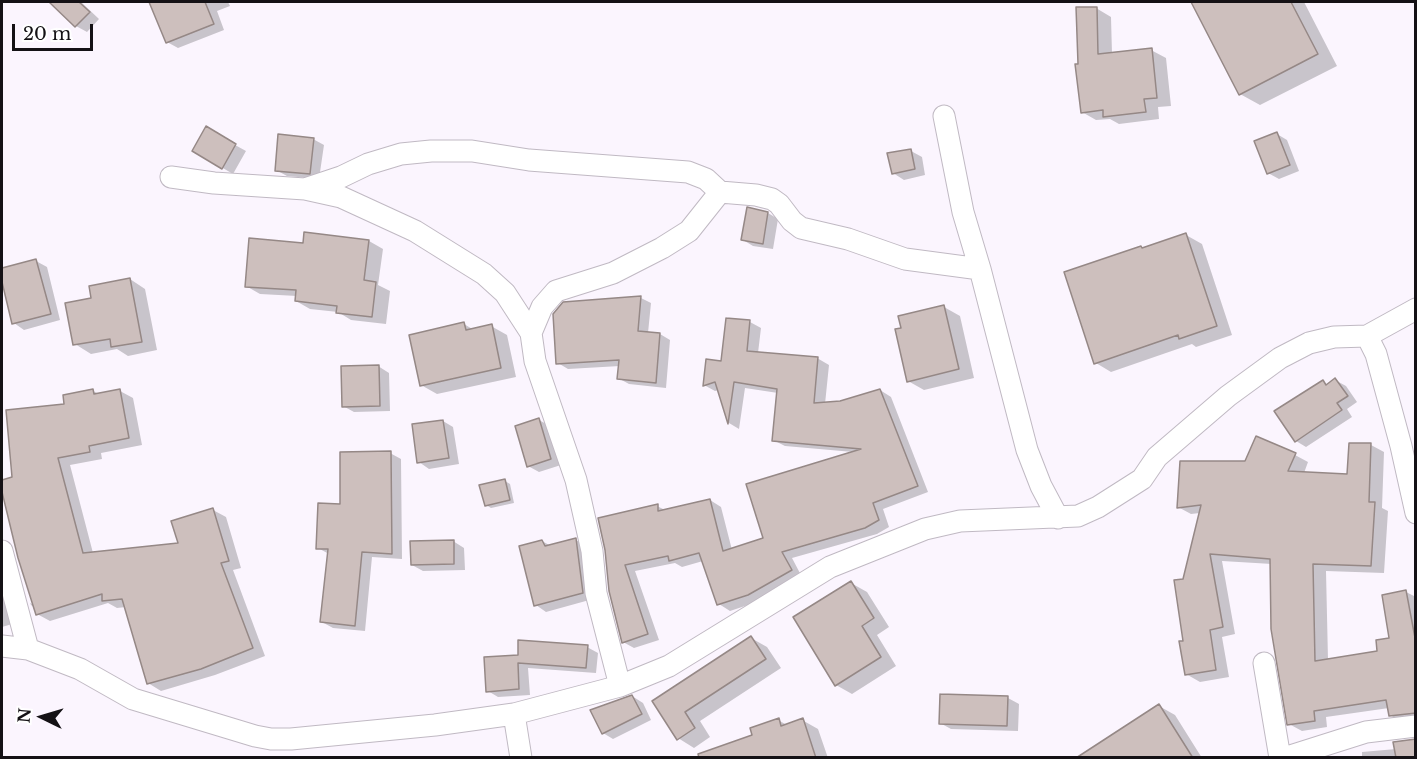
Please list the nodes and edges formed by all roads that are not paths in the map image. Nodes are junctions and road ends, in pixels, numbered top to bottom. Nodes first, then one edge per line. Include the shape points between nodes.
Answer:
1 (944, 116) dead end
2 (171, 177) dead end
3 (305, 189) junction
4 (720, 192) junction
5 (980, 268) junction
6 (1416, 309) edge
7 (531, 333) junction
8 (1366, 336) junction
9 (1416, 513) edge
10 (1058, 518) junction
11 (2, 550) edge
12 (2, 646) edge
13 (28, 649) junction
14 (1264, 663) dead end
15 (620, 686) junction
16 (514, 714) junction
17 (1416, 726) edge
18 (521, 758) edge
19 (1282, 758) edge

1 - 5 street via 963,212
2 - 3 street
3 - 4 street via 401,154 472,151 529,160 688,172 706,179
3 - 7 street via 363,206 415,231 484,274 505,293
4 - 5 street via 772,199 801,228 905,259
4 - 7 street via 689,231 613,273 556,291 542,307
5 - 10 street via 1027,450
6 - 8 street
7 - 15 street via 535,361 576,480 592,551 596,593
8 - 9 street via 1376,354
8 - 10 street via 1309,343 1280,358 1228,396 1157,457 1142,479 1098,507 1078,516
10 - 15 street via 960,521 925,529 830,567 669,666
11 - 13 street
12 - 13 street
13 - 16 street via 80,669 133,699 271,739
14 - 19 street
15 - 16 street
16 - 18 street
17 - 19 street via 1366,732

